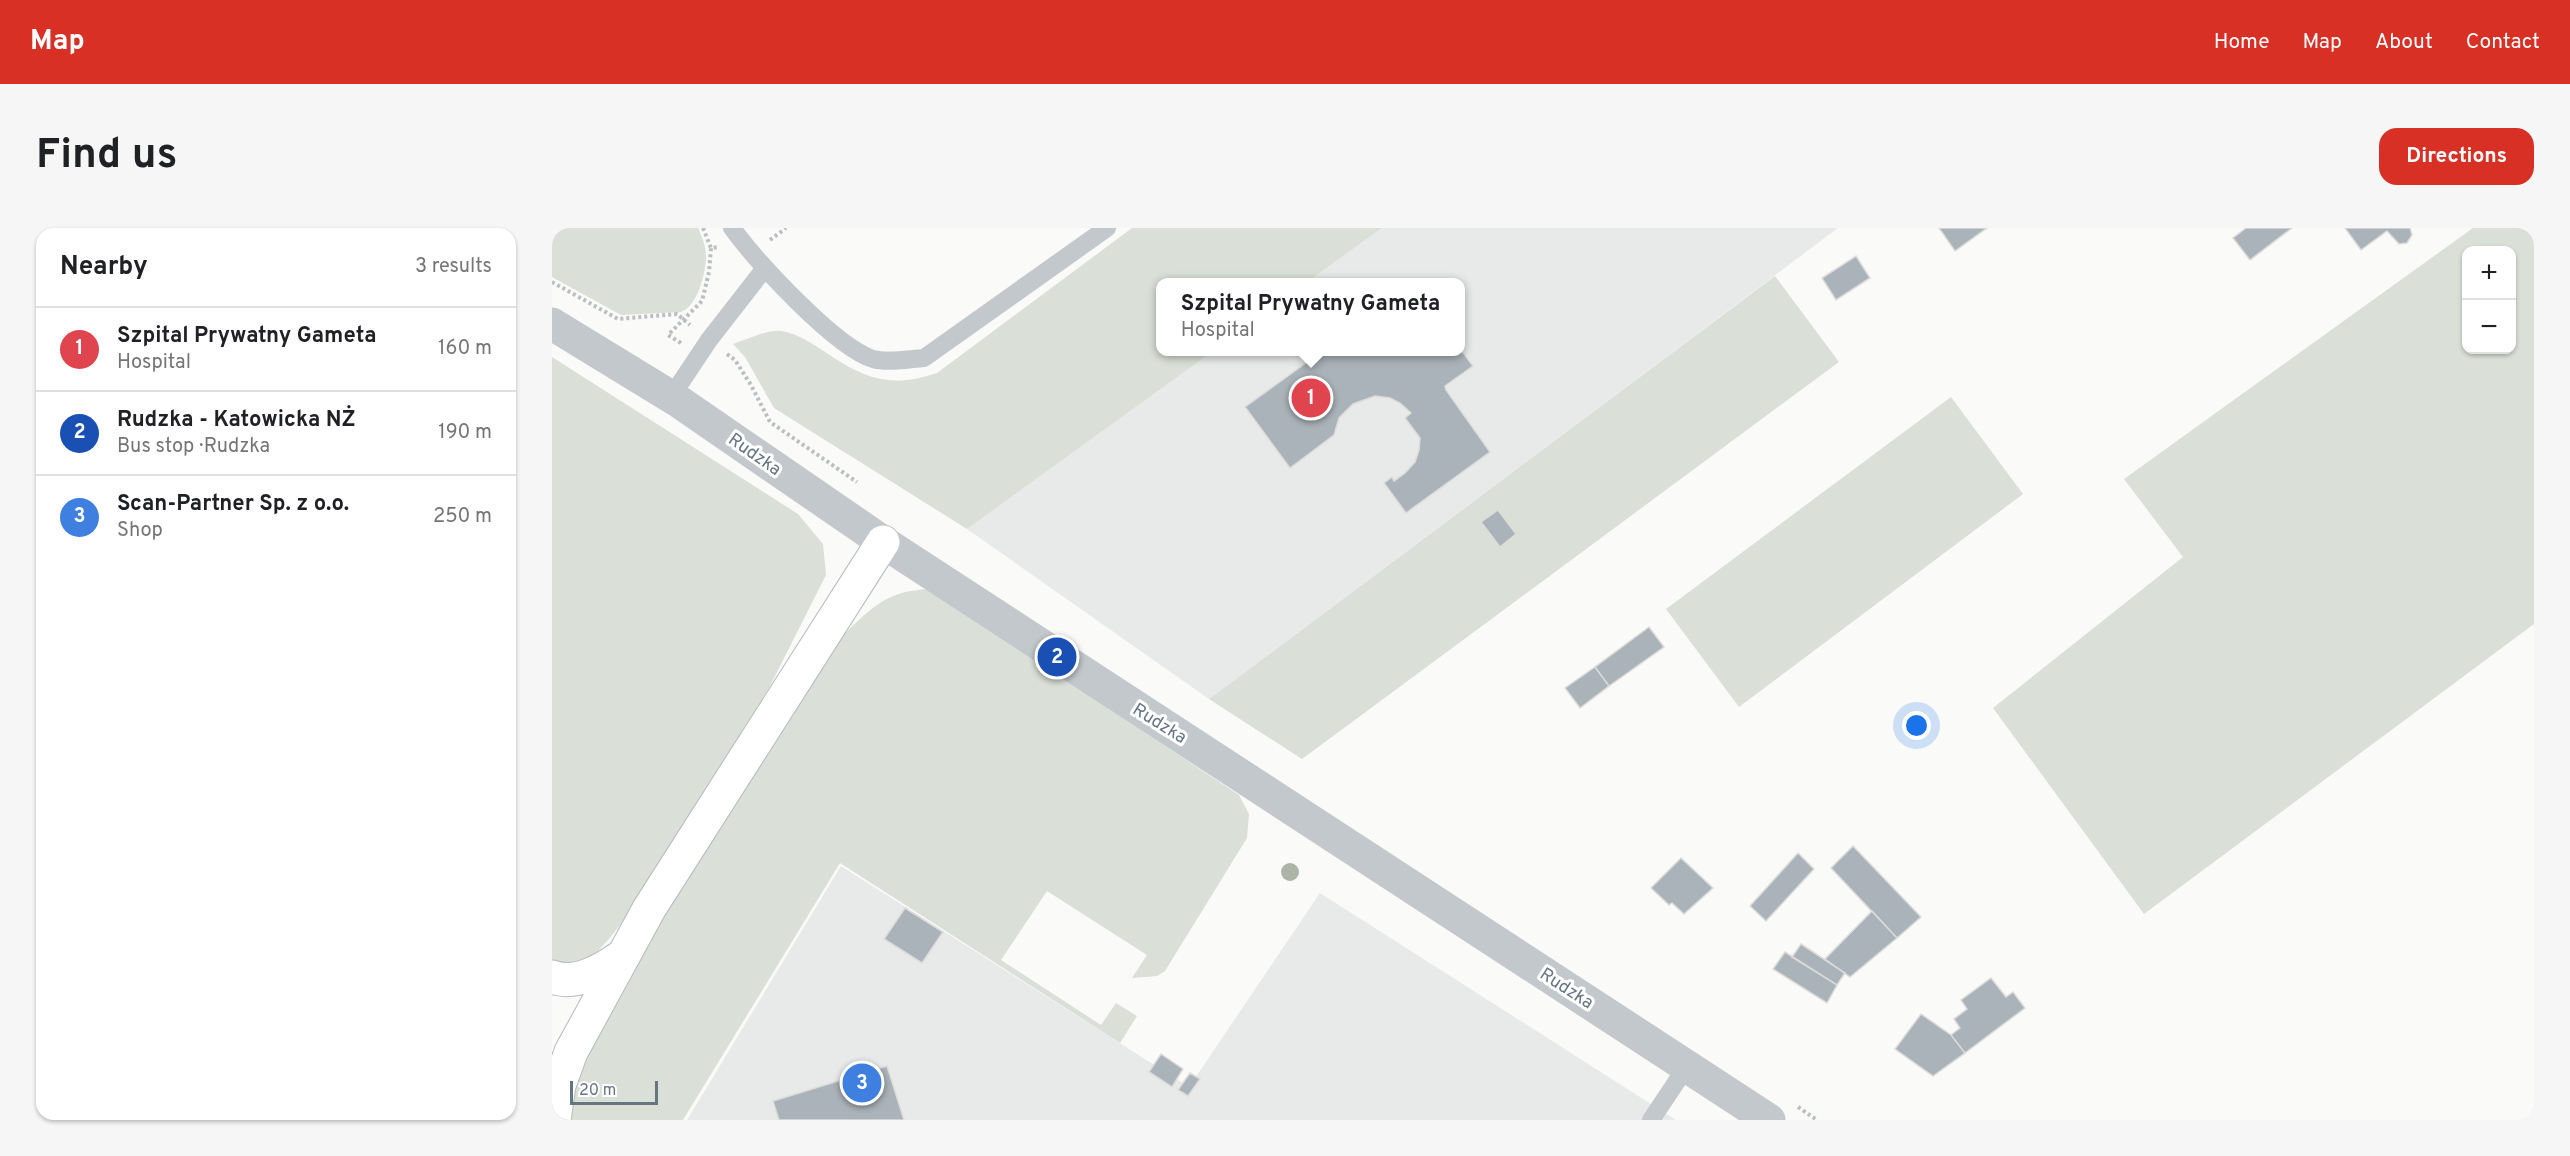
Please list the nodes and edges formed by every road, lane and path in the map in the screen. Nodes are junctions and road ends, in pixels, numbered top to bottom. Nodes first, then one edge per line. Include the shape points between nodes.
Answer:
1 (703, 228) edge
2 (732, 228) edge
3 (1107, 228) edge
4 (711, 248) dead end
5 (765, 267) junction
6 (552, 282) edge
7 (552, 324) edge
8 (709, 340) junction
9 (671, 397) junction
10 (864, 487) dead end
11 (883, 542) junction
12 (621, 957) junction
13 (552, 977) edge
14 (1687, 1066) junction
15 (1783, 1113) edge
16 (554, 1120) edge
17 (1651, 1120) edge
18 (1818, 1120) edge

1 - 4 path
2 - 5 lane
3 - 5 lane via 924,358 874,359 842,343
5 - 8 lane
6 - 8 path via 618,320 677,314
7 - 9 street, Rudzka
8 - 9 lane
8 - 10 path via 735,360 770,422
9 - 11 street, Rudzka
11 - 12 main road
11 - 14 street, Rudzka
12 - 13 main road via 594,974
12 - 16 main road via 571,1052
14 - 15 street, Rudzka
14 - 17 lane
15 - 18 path

